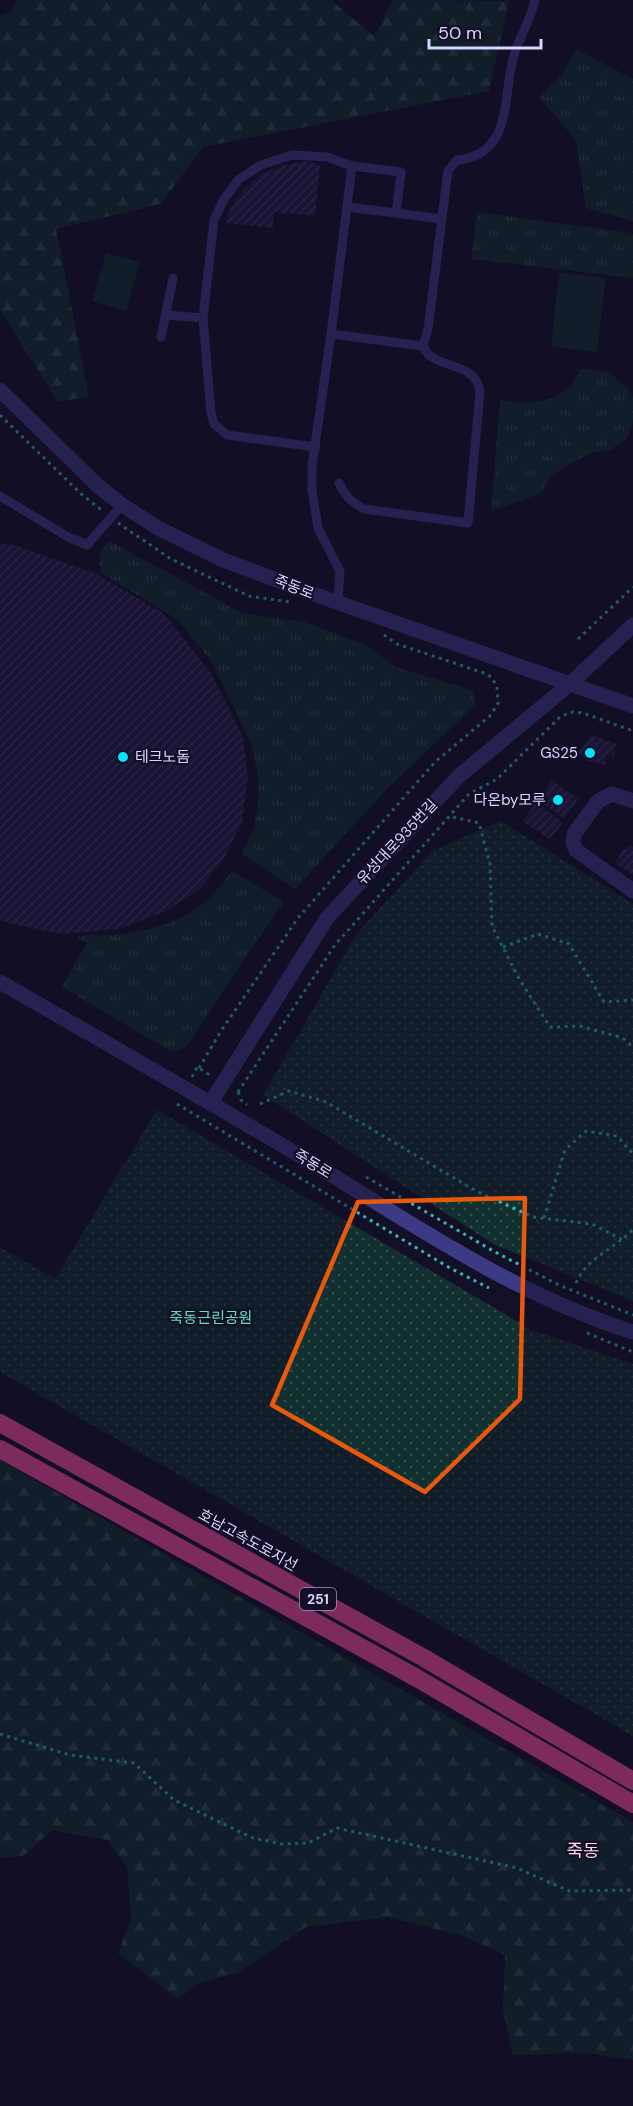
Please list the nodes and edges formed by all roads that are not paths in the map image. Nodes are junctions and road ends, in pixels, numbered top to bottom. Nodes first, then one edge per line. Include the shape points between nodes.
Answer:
1 (535, 0) edge
2 (352, 166) junction
3 (347, 207) junction
4 (396, 213) junction
5 (441, 219) junction
6 (173, 278) dead end
7 (166, 315) junction
8 (203, 318) junction
9 (331, 334) junction
10 (161, 337) dead end
11 (423, 346) junction
12 (0, 390) edge
13 (316, 447) junction
14 (339, 483) dead end
15 (0, 496) edge
16 (122, 506) junction
17 (338, 603) junction
18 (633, 626) edge
19 (571, 683) junction
20 (633, 706) edge
21 (633, 801) edge
22 (633, 891) edge
23 (0, 982) edge
24 (211, 1102) junction
25 (633, 1332) edge
26 (0, 1424) edge
27 (0, 1449) edge
28 (633, 1780) edge
29 (633, 1804) edge

1 - 5 lane via 514,54 501,130 487,148 472,159 457,160 448,171
2 - 3 lane
2 - 4 lane via 400,172
2 - 8 lane via 327,157 292,155 261,165 239,179 214,220
3 - 4 lane
3 - 9 lane
4 - 5 lane
5 - 11 lane
6 - 7 lane
7 - 8 lane
7 - 10 lane
8 - 13 lane via 214,424 227,435
9 - 11 lane
9 - 13 lane
11 - 14 lane via 431,357 466,371 479,383 468,523 364,509 348,498
12 - 16 street, 죽동로
13 - 17 lane via 312,490 318,528 340,571
15 - 16 lane via 87,545
16 - 17 street, 죽동로 via 221,559
17 - 19 street, 죽동로
18 - 19 street, 유성대로935번길
19 - 20 street, 죽동로
19 - 24 street, 유성대로935번길 via 459,776 327,918
21 - 22 street via 612,794 598,801 574,834 573,843 576,850
23 - 24 street, 죽동로
24 - 25 street, 죽동로 via 491,1272
26 - 28 highway, 호남고속도로지선 / 251 via 424,1658
27 - 29 highway, 251 via 415,1677

